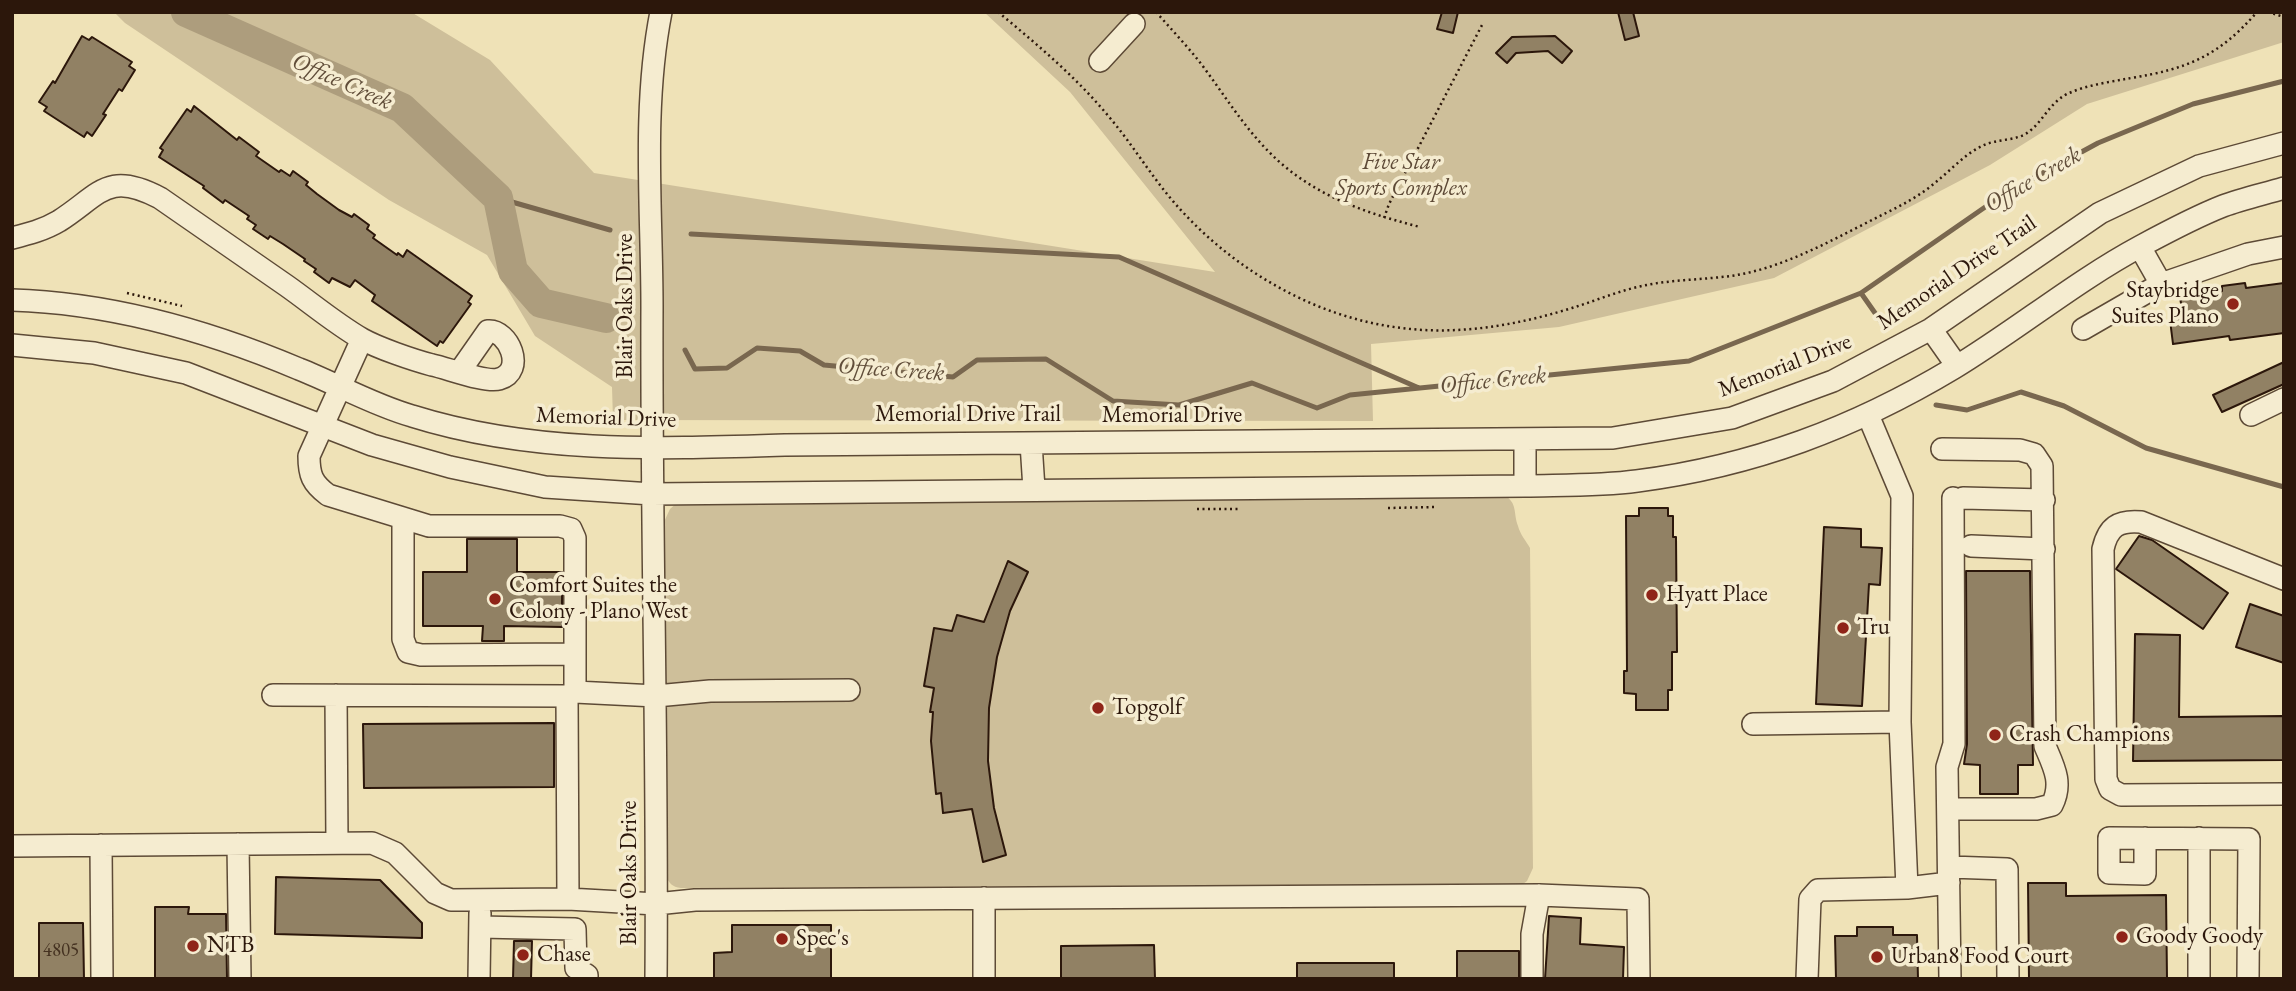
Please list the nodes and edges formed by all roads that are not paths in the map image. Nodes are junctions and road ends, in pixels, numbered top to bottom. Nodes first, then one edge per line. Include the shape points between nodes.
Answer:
1 (661, 12) edge
2 (1134, 24) dead end
3 (1100, 61) dead end
4 (2284, 143) edge
5 (2284, 188) edge
6 (12, 237) edge
7 (2140, 247) junction
8 (2284, 247) edge
9 (2161, 284) junction
10 (12, 300) edge
11 (1931, 329) junction
12 (2082, 329) dead end
13 (362, 339) junction
14 (12, 345) edge
15 (1957, 366) junction
16 (460, 371) dead end
17 (340, 387) junction
18 (2284, 399) edge
19 (1868, 415) junction
20 (2251, 415) dead end
21 (321, 426) junction
22 (1525, 440) junction
23 (1031, 443) junction
24 (651, 449) junction
25 (1942, 449) dead end
26 (1525, 486) junction
27 (1034, 489) junction
28 (652, 494) junction
29 (2043, 500) junction
30 (403, 518) junction
31 (1971, 546) dead end
32 (2044, 549) junction
33 (2284, 579) edge
34 (575, 654) junction
35 (849, 690) dead end
36 (571, 694) junction
37 (273, 695) dead end
38 (335, 695) junction
39 (656, 696) junction
40 (1900, 722) junction
41 (1753, 724) dead end
42 (2284, 794) edge
43 (1948, 809) junction
44 (2146, 838) dead end
45 (2199, 838) junction
46 (337, 843) junction
47 (238, 844) junction
48 (102, 845) junction
49 (12, 846) edge
50 (1949, 875) junction
51 (1906, 888) junction
52 (1539, 895) junction
53 (984, 898) junction
54 (568, 899) junction
55 (480, 901) junction
56 (656, 904) junction
57 (480, 927) junction
58 (102, 979) edge
59 (240, 979) edge
60 (479, 979) edge
61 (587, 979) edge
62 (656, 979) edge
63 (984, 979) edge
64 (1532, 979) edge
65 (1639, 979) edge
66 (1807, 979) edge
67 (1950, 979) edge
68 (2008, 979) edge
69 (2199, 979) edge
70 (2248, 979) edge

1 - 24 street, Blair Oaks Drive via 652,83
2 - 3 street
4 - 11 street, Memorial Drive via 2199,166 2101,213
5 - 7 street via 2223,206
6 - 13 street via 57,222 109,186 135,186 160,198
7 - 9 street
7 - 15 street
8 - 9 street via 2248,254
9 - 12 street
10 - 17 street, Memorial Drive via 138,316 230,344
11 - 15 street
11 - 22 street, Memorial Drive via 1833,381 1732,418 1613,438
13 - 16 street
13 - 17 street
14 - 21 street via 94,353 186,373
15 - 19 street
17 - 21 street
17 - 24 street, Memorial Drive via 410,416 507,439
18 - 20 street
19 - 26 street via 1788,447 1690,473 1634,481
19 - 40 street via 1902,496
21 - 28 street via 403,455 545,487
21 - 30 street via 309,456 309,474 316,486 328,495
22 - 23 street, Memorial Drive
22 - 26 street
23 - 24 street, Memorial Drive
23 - 27 street
24 - 28 street, Blair Oaks Drive
25 - 29 street via 2034,454 2042,466
26 - 27 street
27 - 28 street
28 - 39 street, Blair Oaks Drive
29 - 32 street
29 - 43 street via 1958,498 1954,744 1947,767
30 - 34 street via 429,526 571,529 575,538
30 - 34 street via 403,639 408,652 421,656
31 - 32 street
32 - 43 street via 2045,746 2058,779 2058,794 2052,804 2036,809
33 - 42 street via 2141,522 2114,525 2106,534 2106,779 2110,789 2121,795
34 - 36 street
35 - 39 street
36 - 38 street
36 - 39 street
36 - 54 street
37 - 38 street
38 - 46 street
39 - 56 street, Blair Oaks Drive
40 - 41 street
40 - 51 street
43 - 50 street
44 - 45 street
45 - 69 street
45 - 70 street via 2249,839
46 - 47 street
46 - 55 street via 372,843 395,853 435,893 451,900
47 - 48 street
47 - 59 street
48 - 49 street
48 - 58 street
50 - 51 street
50 - 67 street
50 - 68 street via 2007,869
51 - 66 street via 1818,890 1810,899
52 - 53 street
52 - 64 street via 1532,934
52 - 65 street via 1638,899
53 - 56 street
53 - 63 street
54 - 55 street
54 - 56 street
55 - 57 street
56 - 62 street, Blair Oaks Drive
57 - 60 street
57 - 61 street via 575,929 576,968

